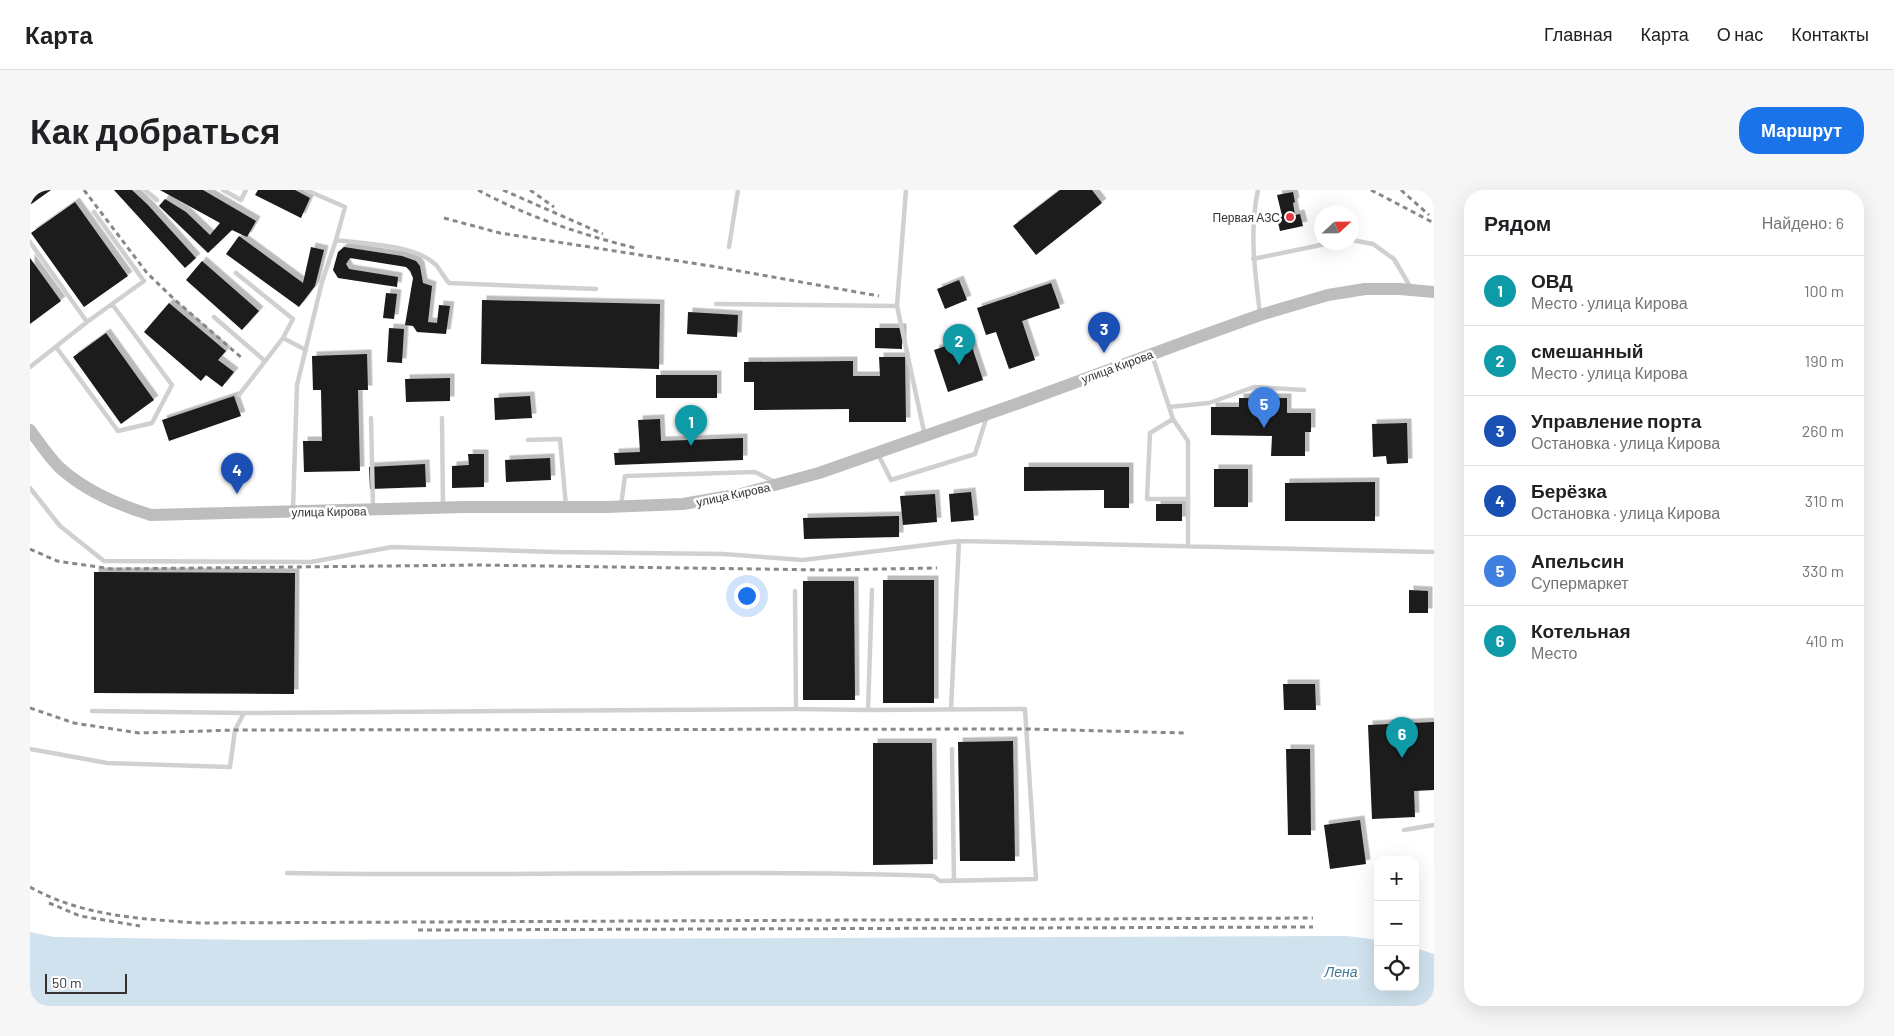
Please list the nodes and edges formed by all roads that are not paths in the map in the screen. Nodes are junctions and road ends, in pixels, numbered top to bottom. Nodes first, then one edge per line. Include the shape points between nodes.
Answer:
1 (145, 190) edge
2 (223, 190) edge
3 (246, 190) edge
4 (306, 190) edge
5 (738, 190) edge
6 (906, 190) edge
7 (1258, 190) edge
8 (157, 200) dead end
9 (94, 212) dead end
10 (336, 240) junction
11 (1359, 241) edge
12 (30, 242) edge
13 (1314, 246) edge
14 (730, 247) dead end
15 (1253, 259) junction
16 (236, 273) dead end
17 (596, 289) dead end
18 (1413, 290) junction
19 (1434, 292) edge
20 (112, 304) junction
21 (716, 304) dead end
22 (897, 306) junction
23 (1260, 315) junction
24 (214, 317) dead end
25 (87, 322) junction
26 (283, 338) junction
27 (56, 347) junction
28 (306, 350) junction
29 (1152, 353) junction
30 (265, 361) junction
31 (30, 367) edge
32 (1304, 390) dead end
33 (239, 395) dead end
34 (1169, 408) junction
35 (987, 415) junction
36 (372, 418) dead end
37 (442, 418) dead end
38 (1173, 419) junction
39 (30, 430) edge
40 (925, 437) junction
41 (528, 440) dead end
42 (877, 453) junction
43 (779, 483) junction
44 (30, 488) edge
45 (1188, 499) junction
46 (621, 507) junction
47 (443, 508) junction
48 (566, 508) junction
49 (373, 510) junction
50 (293, 512) junction
51 (959, 541) junction
52 (1188, 546) junction
53 (1434, 552) edge
54 (872, 590) dead end
55 (795, 591) dead end
56 (796, 708) junction
57 (951, 709) junction
58 (868, 710) junction
59 (92, 711) dead end
60 (244, 713) junction
61 (30, 749) edge
62 (952, 749) dead end
63 (1434, 825) edge
64 (1404, 830) dead end
65 (287, 873) dead end
66 (954, 881) junction

1 - 8 lane
2 - 3 lane via 241,200
4 - 10 lane via 345,207
5 - 14 lane
6 - 22 lane
7 - 15 lane
9 - 20 lane via 144,281
10 - 17 lane via 407,250 424,256 436,265 449,283
10 - 28 lane
11 - 18 lane via 1373,244 1394,259
12 - 25 lane
13 - 15 lane
15 - 23 lane
16 - 26 lane via 293,319
18 - 19 main road, улица Кирова
18 - 23 main road, улица Кирова via 1365,289 1328,295
20 - 25 lane
20 - 27 lane via 172,385 152,423 118,431
21 - 22 lane
22 - 40 lane
23 - 29 main road, улица Кирова
24 - 30 lane
25 - 27 lane
26 - 28 lane
26 - 30 lane
27 - 31 lane
28 - 50 lane via 297,384
29 - 34 lane
29 - 35 main road, улица Кирова
30 - 33 lane
32 - 34 lane via 1254,387 1208,403
34 - 38 lane
35 - 40 main road, улица Кирова
35 - 42 lane via 975,454 891,480
36 - 49 lane
37 - 47 lane
38 - 45 lane via 1188,441
38 - 45 lane via 1150,433 1148,499
39 - 50 main road, улица Кирова via 59,466 88,488 122,506 151,515
40 - 42 main road, улица Кирова
41 - 48 lane via 560,439
42 - 43 main road, улица Кирова
43 - 46 main road, улица Кирова via 741,494 683,504
43 - 46 lane via 755,472 625,476
44 - 51 lane via 60,526 104,561 311,562 392,547 723,554 804,560
45 - 52 lane
46 - 48 main road, улица Кирова
47 - 48 main road, улица Кирова
47 - 49 main road, улица Кирова
49 - 50 main road, улица Кирова
51 - 52 lane
51 - 57 lane
52 - 53 lane
54 - 58 lane
55 - 56 lane
56 - 58 lane
56 - 60 lane
57 - 58 lane
57 - 66 lane via 1025,709 1036,879
59 - 60 lane
60 - 61 lane via 235,730 230,767 107,763
62 - 66 lane
63 - 64 lane
65 - 66 lane via 859,874 932,876 940,881

